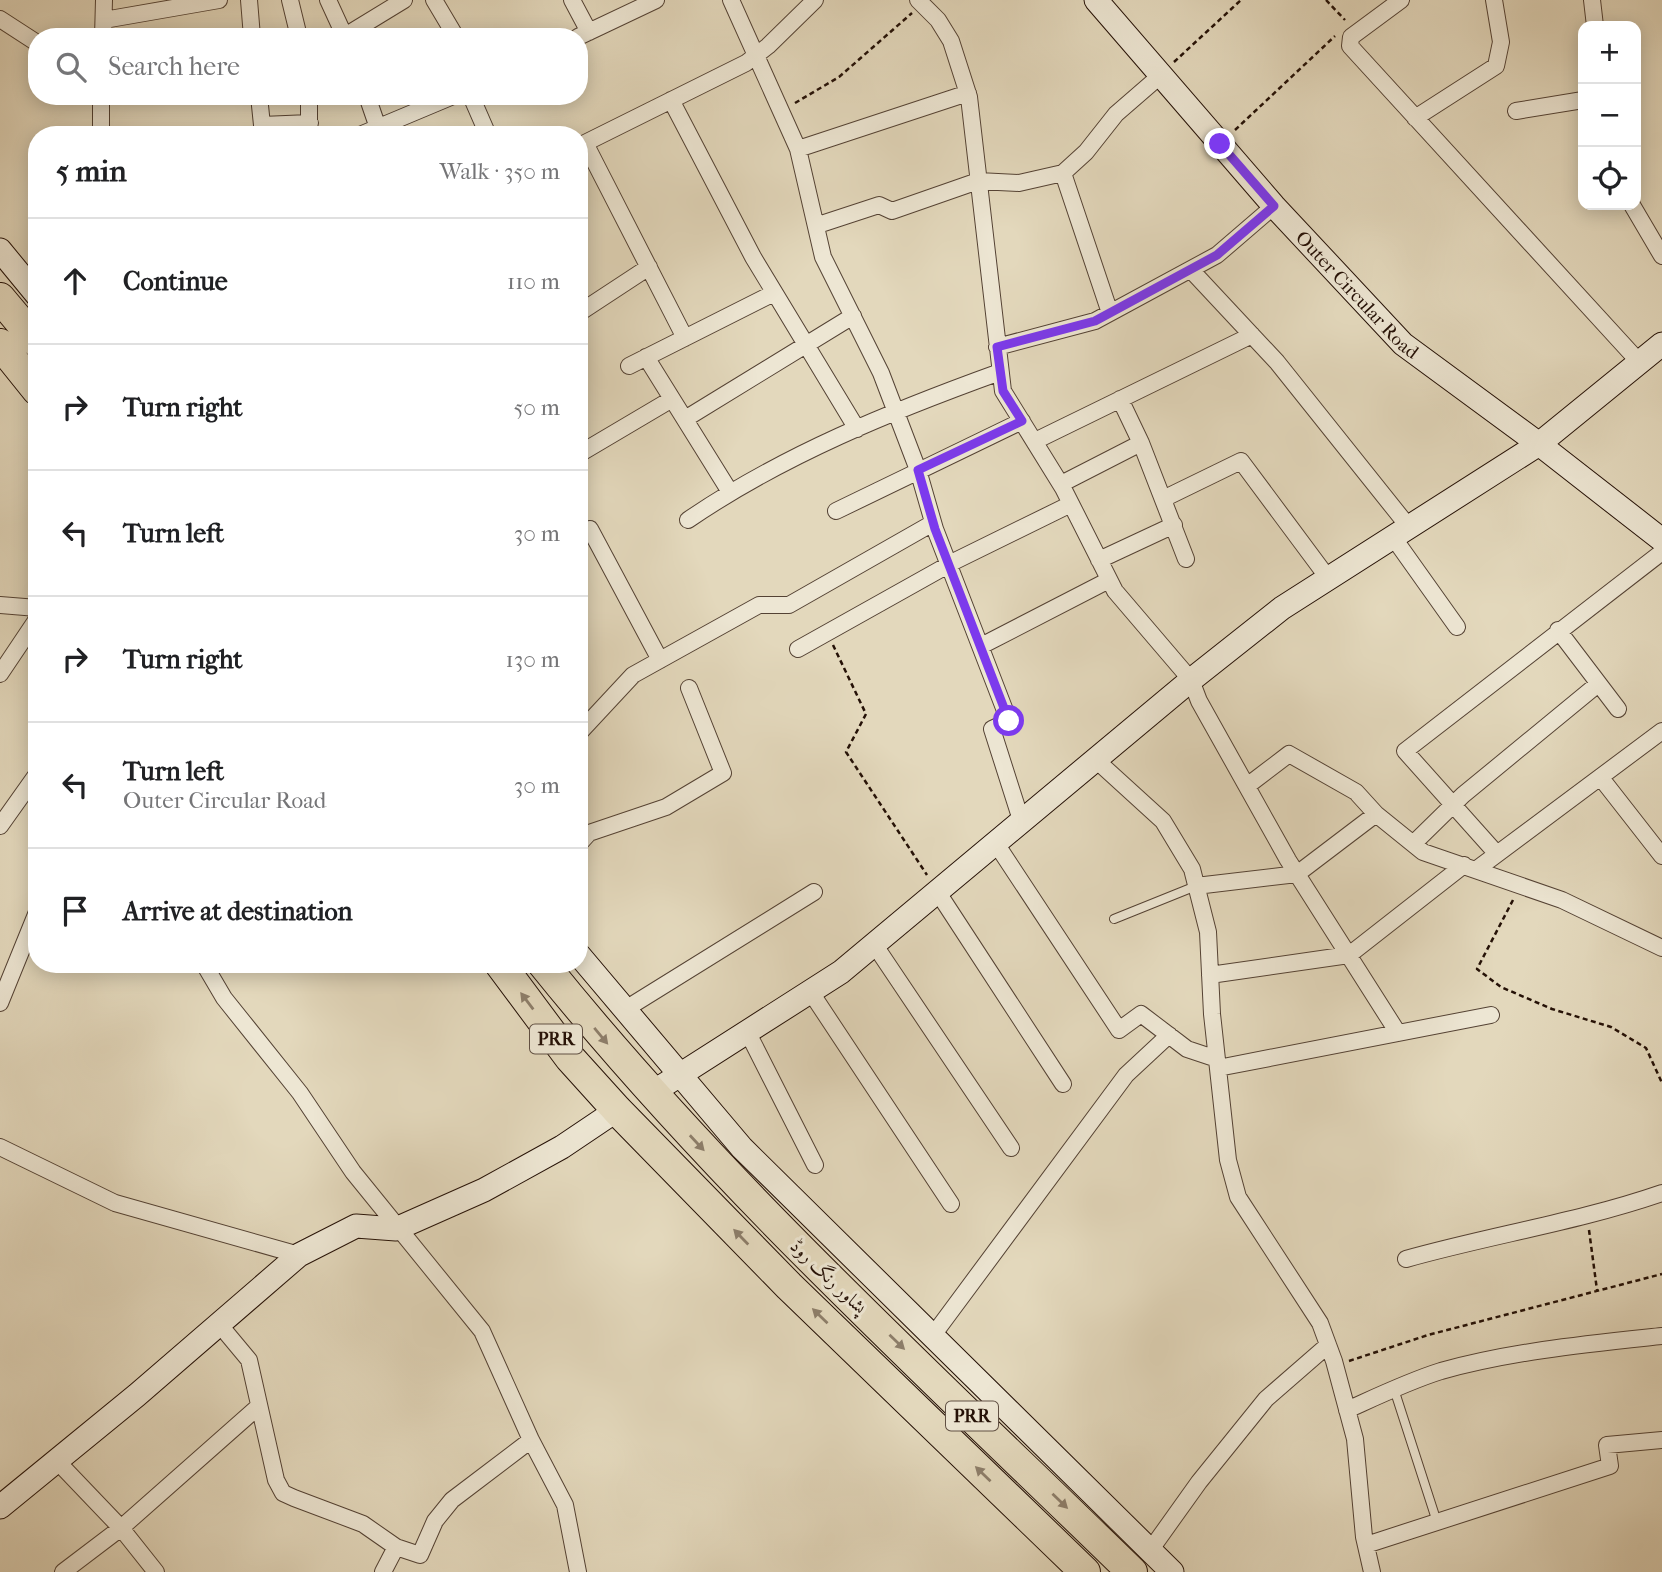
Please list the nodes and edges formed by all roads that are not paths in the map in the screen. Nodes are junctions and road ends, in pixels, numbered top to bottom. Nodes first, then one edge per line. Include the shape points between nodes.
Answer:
1 (104, 0) edge
2 (219, 0) edge
3 (249, 0) edge
4 (290, 0) edge
5 (328, 0) edge
6 (404, 0) edge
7 (435, 0) edge
8 (572, 0) edge
9 (656, 0) edge
10 (731, 0) edge
11 (815, 0) edge
12 (1096, 0) edge
13 (1401, 0) edge
14 (1494, 0) edge
15 (1592, 0) edge
16 (920, 2) edge
17 (0, 19) edge
18 (103, 20) junction
19 (1594, 21) edge
20 (103, 28) edge
21 (251, 28) edge
22 (297, 28) edge
23 (341, 28) edge
24 (358, 28) edge
25 (451, 28) edge
26 (582, 28) edge
27 (588, 32) edge
28 (28, 37) edge
29 (757, 55) junction
30 (1161, 75) junction
31 (968, 93) junction
32 (671, 100) junction
33 (1578, 101) edge
34 (101, 105) edge
35 (260, 105) edge
36 (309, 105) edge
37 (370, 105) edge
38 (432, 105) edge
39 (475, 105) edge
40 (1516, 111) dead end
41 (1415, 118) junction
42 (101, 126) edge
43 (274, 126) edge
44 (310, 126) edge
45 (377, 126) edge
46 (383, 126) edge
47 (484, 126) edge
48 (588, 142) edge
49 (798, 149) junction
50 (588, 156) edge
51 (1063, 173) junction
52 (978, 181) junction
53 (1274, 206) junction
54 (1635, 210) edge
55 (818, 225) junction
56 (0, 250) edge
57 (1662, 256) edge
58 (649, 267) junction
59 (1191, 270) junction
60 (28, 284) edge
61 (774, 293) junction
62 (0, 298) edge
63 (588, 306) edge
64 (1110, 313) junction
65 (853, 316) junction
66 (28, 331) edge
67 (1252, 335) junction
68 (685, 338) junction
69 (0, 344) edge
70 (1662, 344) edge
71 (806, 347) junction
72 (997, 347) junction
73 (646, 357) junction
74 (1641, 364) junction
75 (629, 366) dead end
76 (1000, 372) junction
77 (28, 379) edge
78 (672, 399) junction
79 (1120, 399) junction
80 (895, 410) junction
81 (685, 419) junction
82 (1022, 421) junction
83 (857, 429) junction
84 (1035, 440) junction
85 (1141, 443) junction
86 (1539, 444) junction
87 (588, 449) edge
88 (918, 470) junction
89 (1061, 484) junction
90 (730, 492) junction
91 (1163, 499) junction
92 (1071, 504) junction
93 (836, 511) dead end
94 (688, 520) dead end
95 (933, 523) junction
96 (1174, 525) junction
97 (588, 530) edge
98 (1400, 531) junction
99 (1662, 540) edge
100 (1662, 552) edge
101 (1186, 559) dead end
102 (1099, 560) junction
103 (949, 565) junction
104 (1328, 578) junction
105 (1109, 580) junction
106 (0, 605) edge
107 (28, 607) edge
108 (1457, 627) dead end
109 (1558, 630) junction
110 (28, 632) edge
111 (981, 646) junction
112 (798, 649) dead end
113 (660, 660) junction
114 (0, 674) edge
115 (1191, 680) junction
116 (1598, 684) junction
117 (690, 688) dead end
118 (1618, 709) dead end
119 (588, 724) edge
120 (1662, 731) edge
121 (1095, 759) junction
122 (1601, 778) junction
123 (1247, 786) junction
124 (28, 787) edge
125 (1453, 805) junction
126 (1376, 814) junction
127 (1021, 820) junction
128 (0, 826) edge
129 (588, 834) edge
130 (995, 842) junction
131 (1413, 844) junction
132 (1659, 846) edge
133 (1497, 854) junction
134 (1470, 867) junction
135 (1297, 874) junction
136 (1196, 886) junction
137 (937, 891) junction
138 (814, 892) dead end
139 (1114, 919) dead end
140 (28, 928) edge
141 (874, 944) junction
142 (1662, 948) edge
143 (1349, 955) junction
144 (7, 965) edge
145 (588, 966) edge
146 (209, 973) edge
147 (507, 973) edge
148 (550, 973) edge
149 (1210, 975) junction
150 (810, 991) junction
151 (0, 1003) edge
152 (624, 1010) junction
153 (1491, 1015) dead end
154 (748, 1033) junction
155 (1398, 1033) junction
156 (1169, 1035) junction
157 (1218, 1063) junction
158 (679, 1076) junction
159 (1063, 1084) dead end
160 (650, 1094) junction
161 (617, 1110) junction
162 (0, 1147) edge
163 (1011, 1147) dead end
164 (815, 1165) dead end
165 (1662, 1194) edge
166 (951, 1204) dead end
167 (396, 1229) junction
168 (299, 1255) junction
169 (1406, 1259) dead end
170 (219, 1324) junction
171 (1662, 1336) edge
172 (931, 1338) junction
173 (1328, 1345) junction
174 (1394, 1389) junction
175 (259, 1406) junction
176 (1347, 1410) junction
177 (531, 1440) junction
178 (1662, 1440) edge
179 (56, 1460) junction
180 (0, 1507) edge
181 (1437, 1522) junction
182 (121, 1528) junction
183 (1366, 1545) junction
184 (396, 1547) junction
185 (1141, 1562) edge
186 (63, 1572) edge
187 (156, 1572) edge
188 (383, 1572) edge
189 (578, 1572) edge
190 (1085, 1572) edge
191 (1171, 1572) edge
192 (1372, 1572) edge

1 - 18 street
2 - 18 street
3 - 21 street
4 - 22 street
5 - 23 street
6 - 24 street
7 - 25 street
8 - 26 street
9 - 27 street
10 - 29 street
11 - 29 street
12 - 30 street, Outer Circular Road
13 - 41 street via 1351,37 1350,46
14 - 41 street via 1501,42 1496,66
15 - 19 street
16 - 31 street via 951,41
17 - 28 street
18 - 20 street
29 - 32 street
29 - 49 street
30 - 51 street via 1116,114
30 - 53 street, Outer Circular Road
31 - 49 street
31 - 52 street
32 - 48 street
32 - 61 street
33 - 40 street
34 - 42 street
35 - 43 street via 262,125
36 - 44 street
37 - 45 street
38 - 46 street
39 - 47 street
41 - 74 street
49 - 55 street
50 - 58 street
51 - 52 street via 1019,183
51 - 64 street
52 - 55 street via 892,211 879,205
52 - 72 street
53 - 59 street via 1217,255
53 - 86 street, Outer Circular Road via 1403,344
54 - 57 street
55 - 65 street via 823,257
56 - 60 street
58 - 63 street
58 - 68 street
59 - 64 street
59 - 67 street
61 - 68 street
61 - 71 street
62 - 66 highway
64 - 72 street
65 - 71 street
65 - 80 street
67 - 79 street
67 - 98 street via 1277,362
68 - 73 street
69 - 77 highway
70 - 74 street
71 - 81 street
71 - 83 street
72 - 76 street
73 - 75 street
73 - 78 street
74 - 86 street
76 - 80 street
76 - 82 street via 1003,391
78 - 81 street
78 - 87 street
79 - 84 street
79 - 85 street
80 - 83 street
80 - 88 street
81 - 90 street
82 - 84 street
82 - 88 street
83 - 90 street
84 - 89 street
85 - 89 street
85 - 91 street
86 - 98 street
86 - 99 street, Outer Circular Road
88 - 93 street
88 - 95 street
89 - 92 street
90 - 94 street
91 - 96 street
91 - 104 street via 1241,461
92 - 102 street
92 - 103 street
95 - 103 street
95 - 113 street via 789,605 759,605
96 - 101 street
96 - 102 street
97 - 113 street
98 - 104 street
98 - 108 street
100 - 109 street
102 - 105 street
103 - 111 street
103 - 112 street
104 - 115 street
105 - 111 street
105 - 115 street
106 - 107 street
109 - 116 street
109 - 125 street via 1405,751
110 - 114 street
111 - 127 street via 1009,721 992,729
113 - 119 street via 634,675
115 - 121 street
115 - 123 street
116 - 118 street
116 - 125 street
117 - 129 street via 723,773 666,807
120 - 122 street
121 - 127 street
121 - 136 street via 1163,821 1192,869
122 - 132 street
122 - 133 street
123 - 126 street via 1289,754 1356,792
123 - 135 street
124 - 128 street
125 - 131 street
125 - 133 street
126 - 131 street
126 - 135 street
127 - 130 street
130 - 137 street
130 - 156 street via 1119,1030 1141,1014
131 - 134 street via 1423,852
133 - 134 street
134 - 142 street via 1562,900
134 - 143 street
135 - 136 street
135 - 143 street
136 - 139 lane
136 - 149 street via 1208,932
137 - 141 street
137 - 159 street
138 - 152 street
140 - 144 street
141 - 150 street
141 - 163 street
143 - 149 street
143 - 155 street
144 - 151 street
145 - 152 street
146 - 167 street
161 -> 147 highway, پشاور رنگ روڈ / PRR via 570,1058
148 -> 160 highway, پشاور رنگ روڈ / PRR
149 - 157 street
150 - 154 street
150 - 166 street
152 - 158 street
153 - 155 street
154 - 158 street
154 - 164 street
155 - 157 street
156 - 157 street
156 - 172 street via 1126,1075
157 - 173 street via 1228,1160 1238,1197 1320,1323
158 - 160 street
158 - 172 street via 742,1148
160 -> 185 highway, پشاور رنگ روڈ / PRR via 740,1188
161 - 167 street via 484,1190
190 -> 161 highway, پشاور رنگ روڈ / PRR via 789,1286
162 - 168 street via 115,1203
165 - 169 street via 1587,1217
167 - 168 street via 356,1226
167 - 177 street via 482,1331
168 - 170 street
170 - 175 street via 249,1360
170 - 179 street
171 - 174 street via 1528,1352 1439,1372
172 - 185 street
173 - 176 street
173 - 185 street via 1266,1399
174 - 176 street
174 - 181 lane
175 - 182 street
175 - 184 street via 283,1493 363,1524
176 - 183 street via 1355,1439
177 - 184 street via 452,1500 435,1521 420,1555
177 - 189 street via 565,1505
178 - 181 street via 1607,1445 1610,1466
179 - 180 street
179 - 182 street
181 - 183 street
182 - 186 street
182 - 187 street
183 - 192 street
184 - 188 street
185 - 191 street

